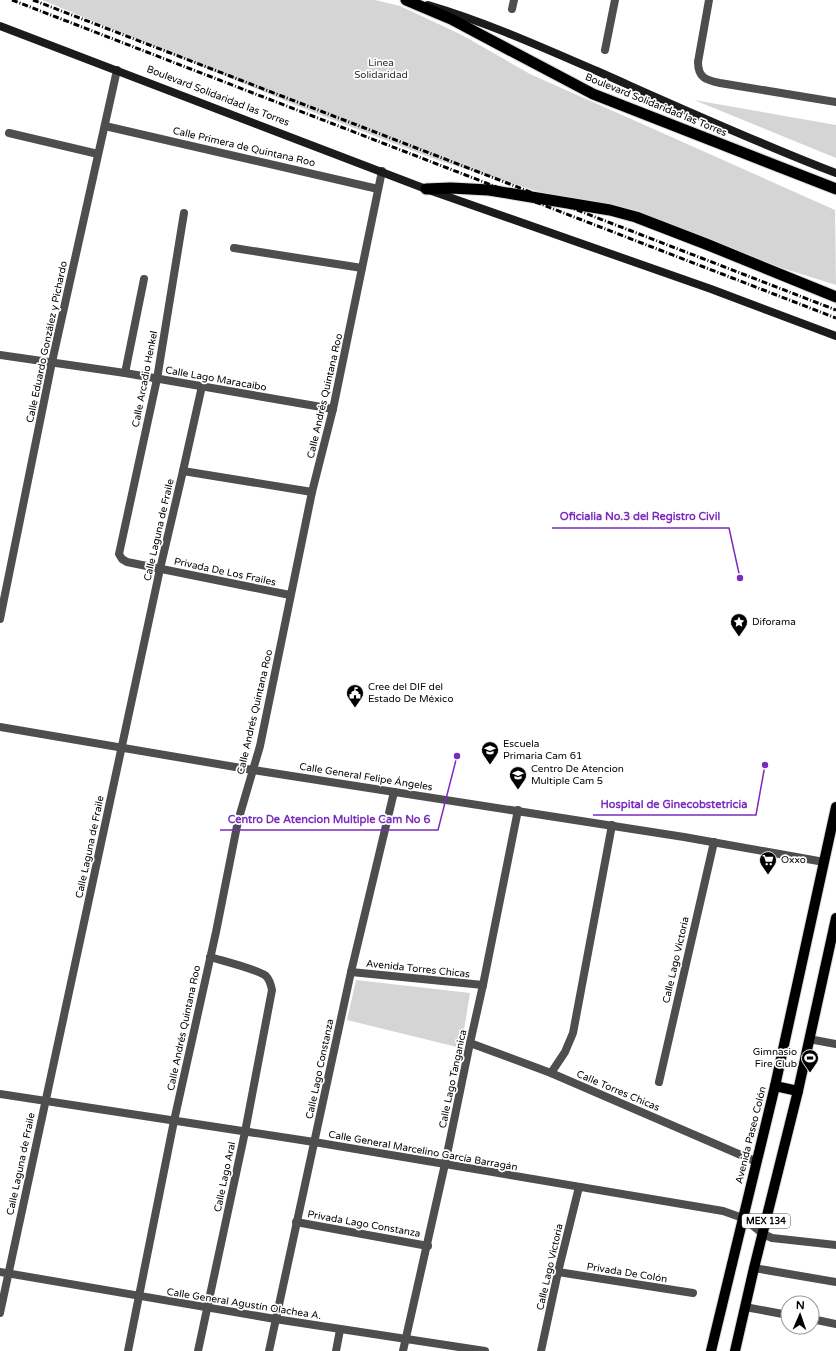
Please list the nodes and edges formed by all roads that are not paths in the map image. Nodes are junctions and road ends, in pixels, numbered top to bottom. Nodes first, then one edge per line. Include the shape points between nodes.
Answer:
1 (406, 0) edge
2 (412, 0) edge
3 (514, 0) edge
4 (615, 0) edge
5 (709, 0) edge
6 (512, 9) dead end
7 (0, 26) edge
8 (605, 50) dead end
9 (117, 70) junction
10 (836, 102) edge
11 (105, 126) junction
12 (9, 133) dead end
13 (98, 154) junction
14 (382, 171) junction
15 (836, 173) edge
16 (378, 189) junction
17 (426, 189) junction
18 (836, 189) edge
19 (184, 213) dead end
20 (234, 248) dead end
21 (362, 268) junction
22 (144, 279) dead end
23 (836, 297) edge
24 (836, 336) edge
25 (0, 355) edge
26 (52, 362) junction
27 (125, 373) junction
28 (157, 379) junction
29 (202, 386) junction
30 (333, 409) junction
31 (183, 472) junction
32 (312, 492) junction
33 (120, 548) joint
34 (160, 569) junction
35 (290, 595) junction
36 (0, 619) edge
37 (0, 727) edge
38 (122, 748) junction
39 (253, 770) junction
40 (394, 792) junction
41 (836, 807) edge
42 (518, 810) junction
43 (612, 825) junction
44 (714, 842) junction
45 (824, 862) junction
46 (836, 918) edge
47 (210, 957) junction
48 (351, 972) junction
49 (483, 986) junction
50 (809, 1039) junction
51 (470, 1043) junction
52 (836, 1044) edge
53 (551, 1073) junction
54 (659, 1082) dead end
55 (775, 1086) junction
56 (798, 1091) junction
57 (0, 1094) edge
58 (45, 1101) junction
59 (174, 1121) junction
60 (245, 1132) junction
61 (314, 1142) junction
62 (757, 1162) junction
63 (445, 1164) junction
64 (579, 1187) junction
65 (743, 1218) junction
66 (296, 1222) junction
67 (763, 1234) junction
68 (836, 1245) edge
69 (428, 1246) junction
70 (754, 1268) junction
71 (558, 1272) junction
72 (4, 1273) edge
73 (836, 1282) edge
74 (693, 1294) dead end
75 (139, 1296) junction
76 (208, 1307) junction
77 (745, 1307) junction
78 (0, 1313) edge
79 (780, 1314) edge
80 (275, 1319) junction
81 (820, 1321) edge
82 (836, 1324) edge
83 (340, 1330) junction
84 (406, 1339) junction
85 (451, 1348) edge
86 (128, 1351) edge
87 (198, 1351) edge
88 (269, 1351) edge
89 (336, 1351) edge
90 (403, 1351) edge
91 (485, 1351) edge
92 (541, 1351) edge
93 (711, 1351) edge
94 (735, 1351) edge

1 - 18 highway, Boulevard Solidaridad las Torres via 451,19 593,94
2 - 15 main road, Boulevard Solidaridad las Torres via 508,32 774,149
3 - 6 street
4 - 8 street
5 - 10 street via 698,62 698,70 702,76 709,80
7 - 9 main road, Boulevard Solidaridad las Torres
9 - 11 street, Calle Eduardo González y Pichardo
9 - 14 main road, Boulevard Solidaridad las Torres
11 - 13 street, Calle Eduardo González y Pichardo
11 - 16 street, Calle Primera de Quintana Roo
12 - 13 street
13 - 26 street, Calle Eduardo González y Pichardo
14 - 16 street, Calle Andrés Quintana Roo
14 - 17 main road, Boulevard Solidaridad las Torres
16 - 21 street, Calle Andrés Quintana Roo
17 - 23 highway, Boulevard Solidaridad las Torres via 489,190 636,217
17 - 24 main road, Boulevard Solidaridad las Torres via 711,289
19 - 28 street, Calle Arcadio Henkel
20 - 21 street
21 - 30 street, Calle Andrés Quintana Roo
22 - 27 street
25 - 26 street, Calle Lago Maracaibo
26 - 27 street, Calle Lago Maracaibo
26 - 36 street, Calle Eduardo González y Pichardo
27 - 28 street, Calle Lago Maracaibo
28 - 29 street, Calle Lago Maracaibo
28 - 33 street, Calle Arcadio Henkel
29 - 30 street, Calle Lago Maracaibo
29 - 31 street, Calle Laguna de Fraile
30 - 32 street, Calle Andrés Quintana Roo
31 - 32 street
31 - 34 street, Calle Laguna de Fraile
32 - 35 street, Calle Andrés Quintana Roo
33 - 34 street, Privada De Los Frailes via 119,554 127,562
34 - 35 street, Privada De Los Frailes
34 - 38 street, Calle Laguna de Fraile
35 - 39 street, Calle Andrés Quintana Roo
37 - 38 street, Calle General Felipe Ángeles
38 - 39 street, Calle General Felipe Ángeles
38 - 58 street, Calle Laguna de Fraile
39 - 40 street, Calle General Felipe Ángeles
39 - 47 street, Calle Andrés Quintana Roo via 238,821
40 - 42 street, Calle General Felipe Ángeles
40 - 48 street, Calle Lago Constanza
41 - 45 main road, Avenida Paseo Colón / MEX 134
42 - 43 street, Calle General Felipe Ángeles
42 - 49 street, Calle Lago Tanganica
43 - 44 street, Calle General Felipe Ángeles
43 - 53 street via 573,1033 565,1052
44 - 45 street, Calle General Felipe Ángeles
44 - 54 street, Calle Lago Victoria
45 - 55 main road, Avenida Paseo Colón / MEX 134
46 - 50 main road, MEX 134
47 - 59 street, Calle Andrés Quintana Roo
47 - 60 street, Calle Lago Aral via 259,972 271,983 270,1007
48 - 49 street, Avenida Torres Chicas
48 - 61 street, Calle Lago Constanza
49 - 51 street, Calle Lago Tanganica
50 - 52 street
50 - 56 main road, MEX 134
51 - 53 street, Calle Torres Chicas
51 - 63 street, Calle Lago Tanganica
53 - 62 street, Calle Torres Chicas
55 - 56 main road
55 - 62 main road, Avenida Paseo Colón / MEX 134
56 - 67 main road, MEX 134
57 - 58 street, Calle General Marcelino García Barragán
58 - 59 street, Calle General Marcelino García Barragán
58 - 72 street, Calle Laguna de Fraile
59 - 60 street, Calle General Marcelino García Barragán
59 - 75 street, Calle Andrés Quintana Roo
60 - 61 street, Calle General Marcelino García Barragán
60 - 76 street, Calle Lago Aral
61 - 63 street, Calle General Marcelino García Barragán
61 - 66 street, Calle Lago Constanza
62 - 65 main road, Avenida Paseo Colón / MEX 134
63 - 64 street, Calle General Marcelino García Barragán
63 - 69 street, Calle Lago Tanganica
64 - 65 street, Calle General Marcelino García Barragán via 723,1211
64 - 71 street, Calle Lago Victoria
65 - 67 street, Calle General Marcelino García Barragán
65 - 93 main road, Avenida Paseo Colón / MEX 134
66 - 69 street, Privada Lago Constanza
66 - 80 street, Calle Lago Constanza
67 - 68 street, Calle General Marcelino García Barragán via 780,1239
67 - 70 main road, MEX 134
69 - 84 street, Calle Lago Tanganica
70 - 73 street
70 - 77 main road, MEX 134
71 - 74 street, Privada De Colón
71 - 92 street, Calle Lago Victoria
72 - 75 street, Calle General Agustín Olachea A.
72 - 78 street, Calle Laguna de Fraile
75 - 76 street, Calle General Agustín Olachea A.
75 - 86 street, Calle Andrés Quintana Roo
76 - 80 street, Calle General Agustín Olachea A.
76 - 87 street, Calle Lago Aral
77 - 79 street
77 - 94 main road, MEX 134
80 - 83 street, Calle General Agustín Olachea A.
80 - 88 street, Calle Lago Constanza
81 - 82 street
83 - 84 street, Calle General Agustín Olachea A.
83 - 89 street
84 - 85 street, Calle General Agustín Olachea A.
84 - 90 street, Calle Lago Tanganica
85 - 91 street, Calle General Agustín Olachea A.

